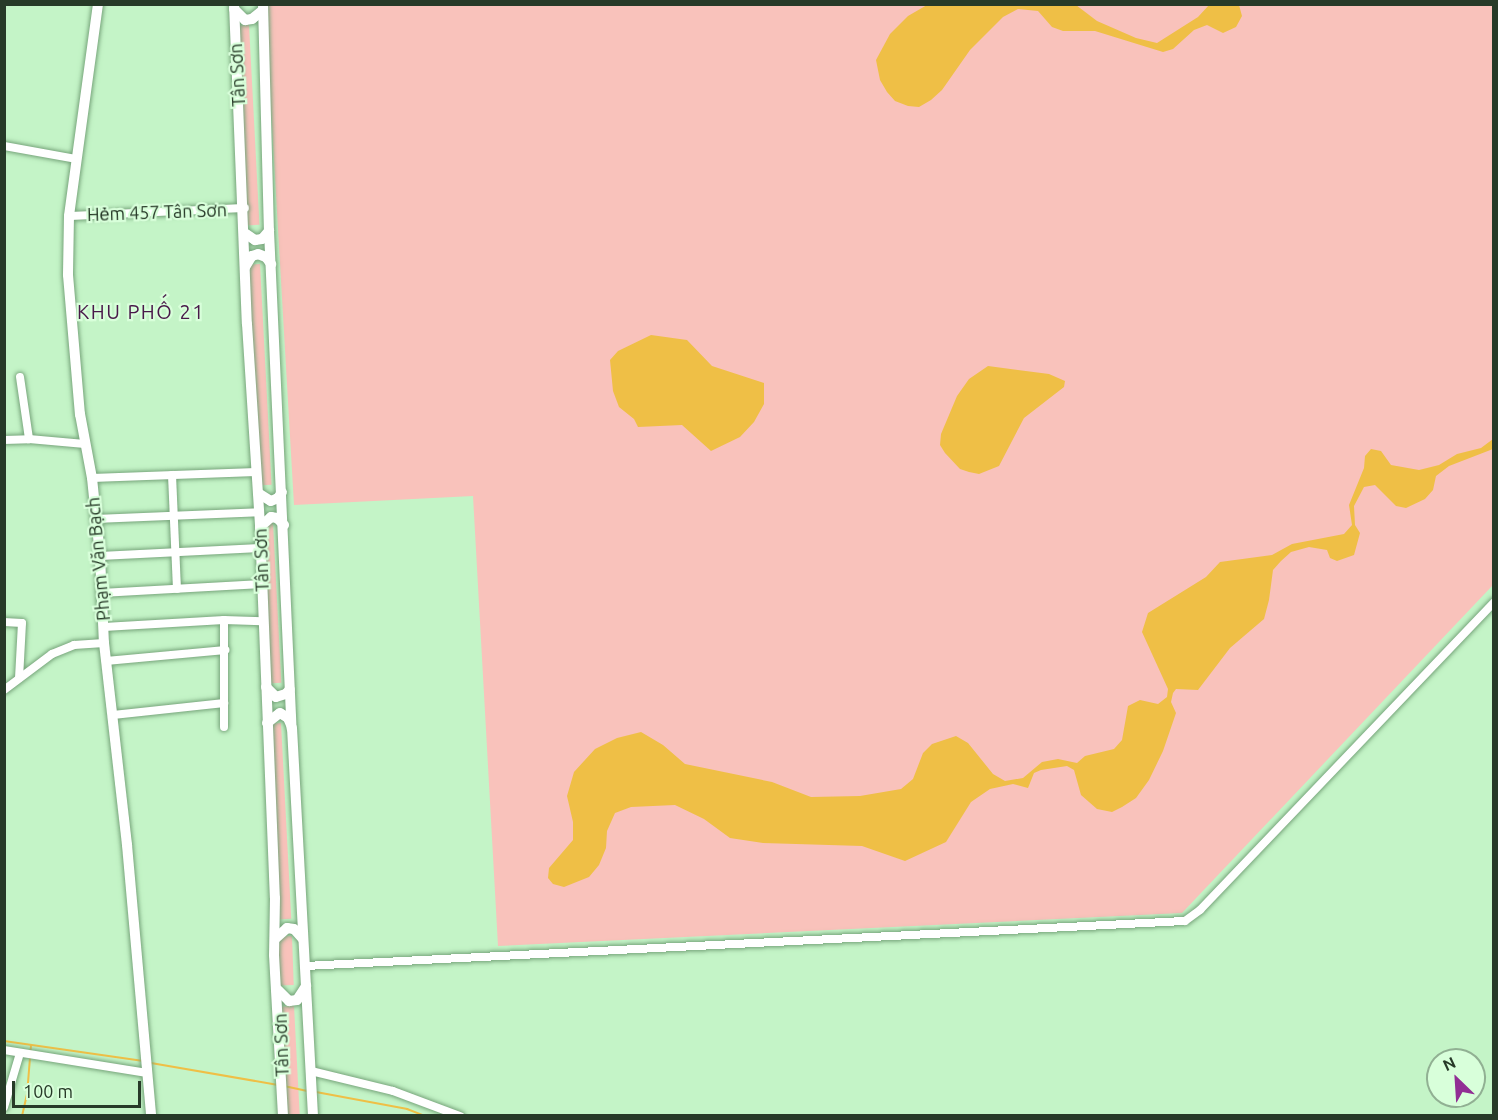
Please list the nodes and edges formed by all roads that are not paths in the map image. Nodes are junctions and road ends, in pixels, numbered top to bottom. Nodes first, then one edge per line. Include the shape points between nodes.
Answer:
1 (98, 4) edge
2 (234, 7) edge
3 (262, 7) edge
4 (4, 146) edge
5 (76, 159) junction
6 (245, 208) junction
7 (69, 216) junction
8 (270, 231) junction
9 (246, 234) junction
10 (271, 264) junction
11 (245, 267) junction
12 (20, 377) dead end
13 (29, 439) junction
14 (4, 440) edge
15 (85, 444) junction
16 (256, 472) junction
17 (172, 475) junction
18 (92, 478) junction
19 (282, 492) junction
20 (258, 493) junction
21 (259, 512) junction
22 (173, 515) junction
23 (95, 519) junction
24 (284, 525) junction
25 (260, 527) junction
26 (260, 548) junction
27 (175, 552) junction
28 (100, 556) junction
29 (262, 584) junction
30 (177, 589) junction
31 (101, 593) junction
32 (1494, 602) edge
33 (224, 620) junction
34 (262, 621) junction
35 (4, 622) edge
36 (104, 627) junction
37 (104, 643) junction
38 (225, 650) junction
39 (106, 662) junction
40 (19, 678) junction
41 (267, 687) junction
42 (290, 689) junction
43 (4, 690) edge
44 (224, 703) junction
45 (113, 715) junction
46 (267, 723) junction
47 (224, 727) dead end
48 (292, 728) junction
49 (276, 938) junction
50 (303, 940) junction
51 (305, 966) junction
52 (306, 986) junction
53 (278, 990) junction
54 (4, 1050) edge
55 (24, 1054) junction
56 (311, 1072) junction
57 (147, 1073) junction
58 (4, 1107) edge
59 (283, 1110) edge
60 (313, 1110) edge
61 (151, 1116) edge
62 (460, 1116) edge

1 - 5 street, Phạm Văn Bạch
2 - 3 street via 244,20 252,19
2 - 6 street, Tân Sơn
3 - 8 street, Tân Sơn
4 - 5 street
5 - 7 street, Phạm Văn Bạch
6 - 7 street, Hẻm 457 Tân Sơn
6 - 9 street, Tân Sơn
7 - 15 street, Phạm Văn Bạch via 72,332
8 - 9 street via 255,240
8 - 10 street, Tân Sơn
9 - 11 street, Tân Sơn
10 - 11 street via 258,254
10 - 19 street, Tân Sơn
11 - 16 street, Tân Sơn
12 - 13 street
13 - 14 street
13 - 15 street
15 - 18 street, Phạm Văn Bạch
16 - 17 street
16 - 20 street, Tân Sơn
17 - 18 street
17 - 22 street
18 - 23 street, Phạm Văn Bạch
19 - 20 street via 271,501
19 - 24 street, Tân Sơn
20 - 21 street, Tân Sơn
21 - 22 street
21 - 25 street, Tân Sơn
22 - 23 street
22 - 27 street
23 - 28 street, Phạm Văn Bạch
24 - 25 street via 271,516
24 - 42 street, Tân Sơn
25 - 26 street, Tân Sơn
26 - 27 street
26 - 29 street, Tân Sơn
27 - 28 street
27 - 30 street
28 - 31 street, Phạm Văn Bạch
29 - 30 street
29 - 34 street, Tân Sơn
30 - 31 street
31 - 36 street, Phạm Văn Bạch
32 - 51 street via 1200,910 1185,921
33 - 34 street
33 - 36 street
33 - 38 street
34 - 41 street, Tân Sơn
35 - 40 street via 22,623
36 - 37 street, Phạm Văn Bạch
37 - 39 street, Phạm Văn Bạch
37 - 40 street via 75,645 52,654
38 - 39 street
38 - 44 street
39 - 45 street, Phạm Văn Bạch
40 - 43 street
41 - 42 street via 276,697
41 - 46 street, Tân Sơn
42 - 48 street, Tân Sơn
44 - 45 street
44 - 47 street
45 - 57 street, Phạm Văn Bạch
46 - 48 street via 280,713 288,718
46 - 49 street, Tân Sơn
48 - 50 street, Tân Sơn
49 - 50 street via 287,928 294,928
49 - 53 street, Tân Sơn
50 - 51 street, Tân Sơn
51 - 52 street, Tân Sơn
52 - 53 street via 297,1000 289,1001
52 - 56 street, Tân Sơn
53 - 59 street, Tân Sơn
54 - 55 street
55 - 57 street
55 - 58 street
56 - 60 street, Tân Sơn
56 - 62 street via 393,1091
57 - 61 street, Phạm Văn Bạch

